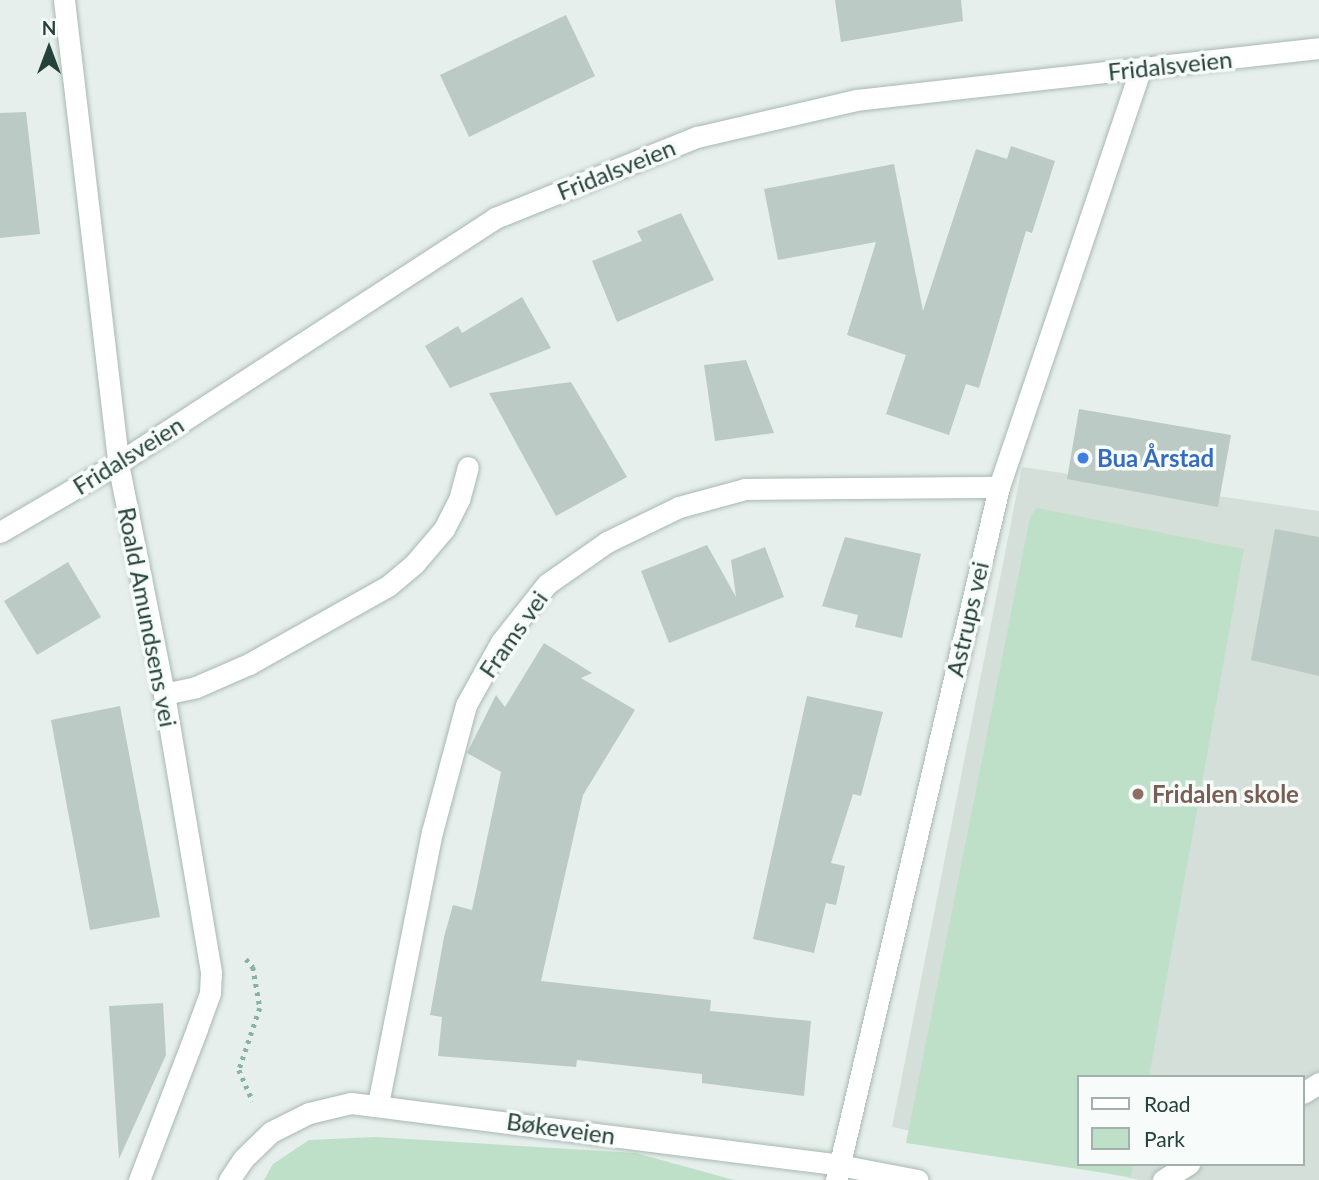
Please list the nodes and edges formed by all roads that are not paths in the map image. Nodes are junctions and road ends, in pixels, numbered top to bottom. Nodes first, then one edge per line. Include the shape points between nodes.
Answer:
1 (64, 0) edge
2 (1319, 48) edge
3 (1140, 70) junction
4 (118, 463) junction
5 (468, 467) dead end
6 (999, 487) junction
7 (0, 532) edge
8 (164, 694) junction
9 (378, 1104) junction
10 (1186, 1166) edge
11 (837, 1173) edge
12 (139, 1180) edge
13 (229, 1180) edge
14 (918, 1180) edge
15 (1163, 1180) edge

1 - 4 street, Roald Amundsens vei
2 - 3 street, Fridalsveien
3 - 4 street, Fridalsveien via 978,83 856,100 697,136 495,218
3 - 6 street, Astrups vei
4 - 7 street, Fridalsveien
4 - 8 street, Roald Amundsens vei
5 - 8 street via 459,500 444,529 388,586 249,664 197,687
6 - 9 street, Frams vei via 746,489 667,513 607,542 547,584 501,642 466,705 434,820
6 - 11 street, Astrups vei
8 - 12 street, Roald Amundsens vei via 211,973 201,1017
9 - 11 street, Bøkeveien
9 - 13 street, Bøkeveien via 351,1103 309,1113 271,1132
10 - 15 street
11 - 14 street, Bøkeveien

